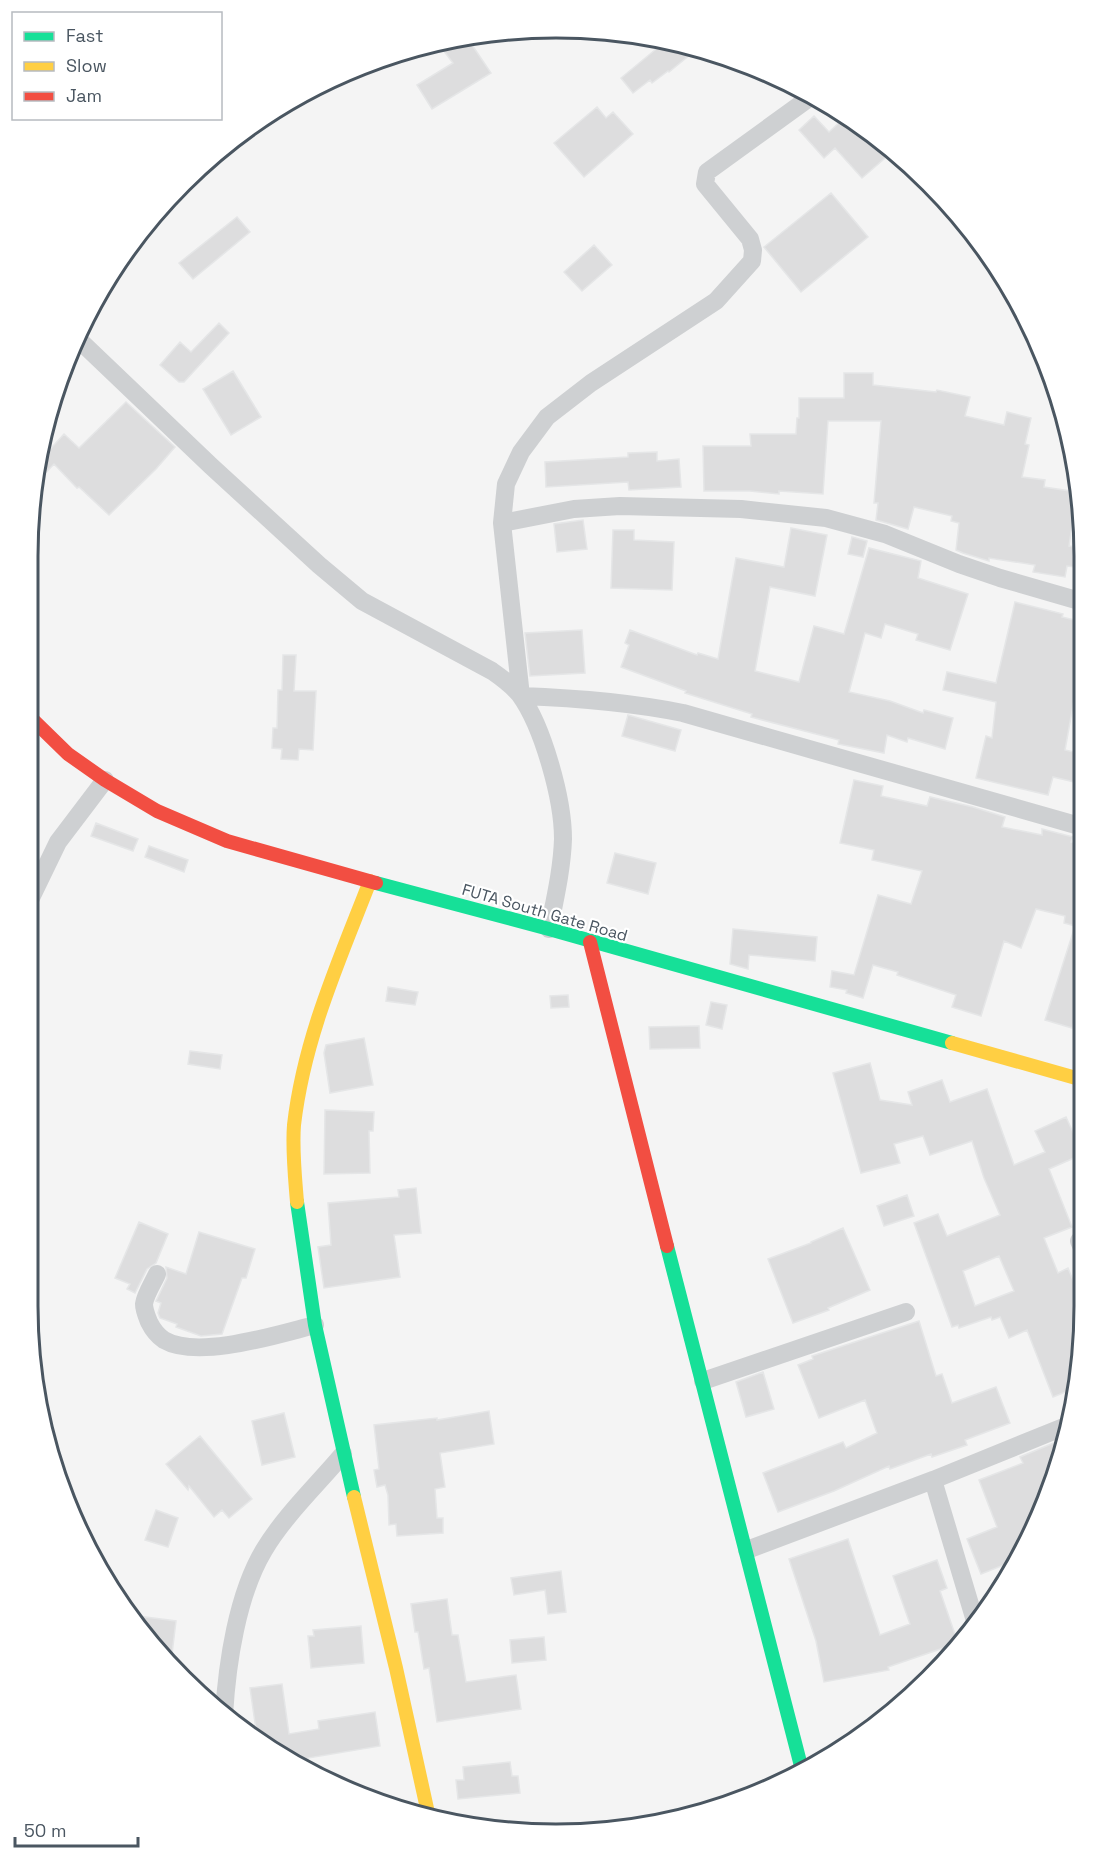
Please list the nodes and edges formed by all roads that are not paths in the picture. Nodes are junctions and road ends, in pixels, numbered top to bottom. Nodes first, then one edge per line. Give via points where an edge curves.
1 (804, 102) edge
2 (83, 344) edge
3 (502, 523) junction
4 (1074, 599) edge
5 (521, 696) junction
6 (38, 725) edge
7 (105, 780) junction
8 (1074, 824) edge
9 (38, 880) edge
10 (370, 881) junction
11 (549, 929) junction
12 (590, 942) junction
13 (1074, 1077) edge
14 (157, 1274) dead end
15 (906, 1312) dead end
16 (315, 1325) junction
17 (703, 1381) junction
18 (1059, 1429) edge
19 (343, 1454) junction
20 (933, 1480) junction
21 (747, 1550) junction
22 (972, 1612) edge
23 (225, 1704) edge
24 (800, 1762) edge
25 (427, 1807) edge

1 - 3 street via 707,172 705,184 750,239 752,261 716,301 591,383 547,417 521,452 506,484
2 - 5 street via 211,466 362,601 492,671
3 - 4 street via 574,509 620,506 741,509 826,518 885,534 980,571
3 - 5 street
5 - 8 street via 572,698 682,713
5 - 11 street via 553,772 560,805 563,838
6 - 7 street, FUTA South Gate Road via 68,754
7 - 9 street via 58,842
7 - 10 street, FUTA South Gate Road via 157,811 227,841
10 - 11 street, FUTA South Gate Road
10 - 16 street via 317,1017 294,1127 299,1225
11 - 12 street, FUTA South Gate Road
12 - 13 street, FUTA South Gate Road
12 - 17 street
14 - 16 street via 144,1304 146,1315 164,1340 179,1345 207,1347 251,1341
15 - 17 street
16 - 19 street
17 - 21 street
18 - 20 street
19 - 23 street via 264,1551 236,1628
19 - 25 street
20 - 21 street
20 - 22 street
21 - 24 street

